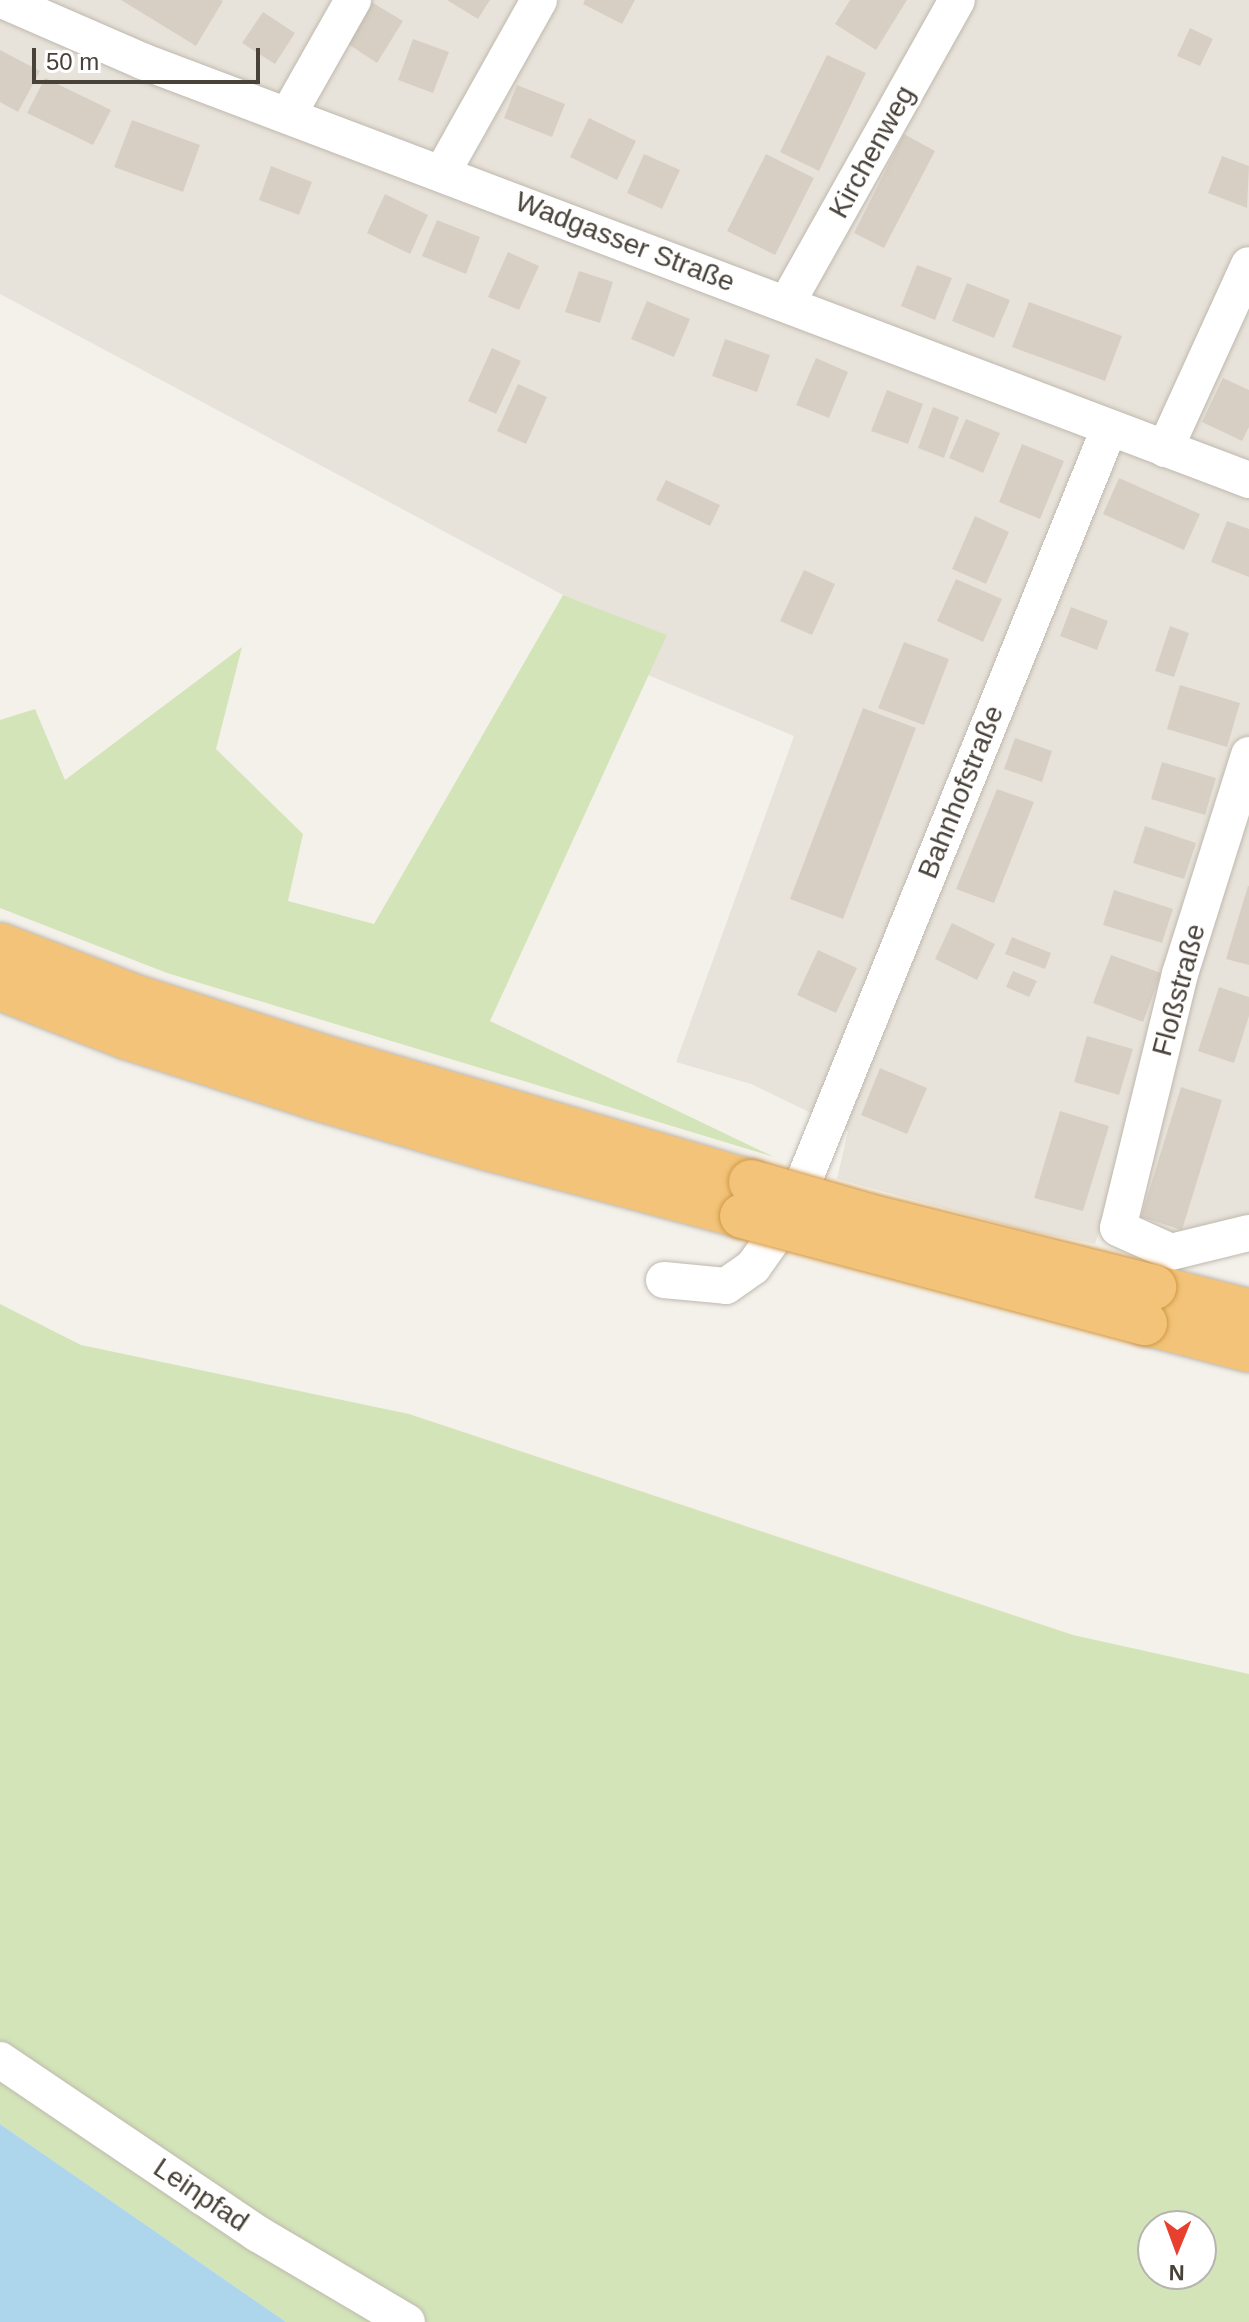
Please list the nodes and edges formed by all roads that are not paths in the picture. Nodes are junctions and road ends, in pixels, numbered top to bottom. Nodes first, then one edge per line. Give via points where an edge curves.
1 (2, 0) edge
2 (353, 0) edge
3 (539, 0) edge
4 (957, 0) edge
5 (288, 115) junction
6 (442, 173) junction
7 (1249, 265) edge
8 (787, 303) junction
9 (1109, 429) junction
10 (1165, 449) junction
11 (1249, 480) edge
12 (1249, 755) edge
13 (0, 945) edge
14 (0, 988) edge
15 (746, 1199) junction
16 (790, 1215) junction
17 (1249, 1233) edge
18 (664, 1280) dead end
19 (1090, 1290) dead end
20 (1149, 1305) junction
21 (1249, 1311) edge
22 (1249, 1350) edge
23 (0, 2060) edge
24 (407, 2322) edge

1 - 5 street, Wadgasser Straße via 142,61
2 - 5 street
3 - 6 street
4 - 8 street, Kirchenweg
5 - 6 street, Wadgasser Straße
6 - 8 street, Wadgasser Straße
7 - 10 street
8 - 9 street, Wadgasser Straße
9 - 10 street, Wadgasser Straße
9 - 16 street, Bahnhofstraße
10 - 11 street, Wadgasser Straße
12 - 17 street, Floßstraße via 1180,974 1118,1228 1171,1252
13 - 15 highway via 139,998
14 - 15 highway via 126,1037 490,1149
15 - 20 highway, bridge
16 - 18 street, Bahnhofstraße via 753,1267 726,1286
16 - 19 street
20 - 21 highway
20 - 22 highway
23 - 24 street, Leinpfad via 258,2234

